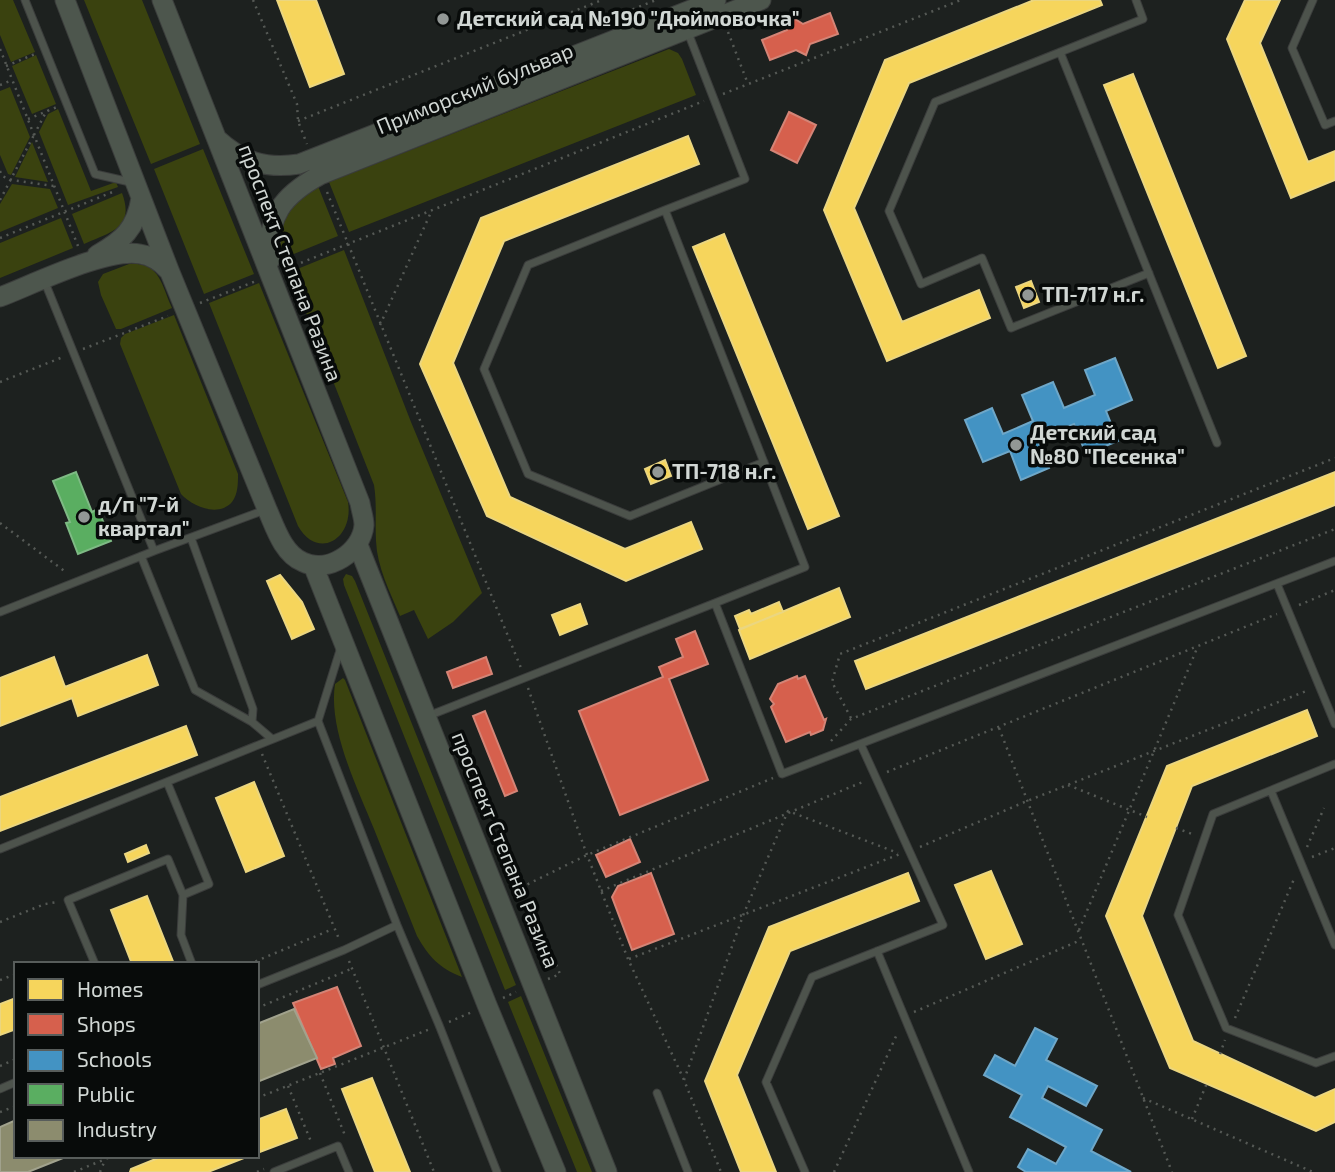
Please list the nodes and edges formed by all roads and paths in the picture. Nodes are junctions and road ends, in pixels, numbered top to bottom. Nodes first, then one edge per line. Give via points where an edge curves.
1 (25, 0) edge
2 (65, 0) edge
3 (162, 0) edge
4 (253, 0) edge
5 (602, 0) edge
6 (716, 0) edge
7 (761, 0) edge
8 (961, 0) edge
9 (1136, 0) edge
10 (1313, 0) edge
11 (726, 25) dead end
12 (687, 30) junction
13 (0, 50) edge
14 (1060, 52) junction
15 (35, 54) dead end
16 (6, 66) junction
17 (12, 80) junction
18 (748, 84) junction
19 (0, 85) edge
20 (714, 97) junction
21 (57, 107) dead end
22 (47, 110) junction
23 (27, 119) junction
24 (298, 121) junction
25 (1335, 121) edge
26 (34, 135) junction
27 (217, 139) junction
28 (310, 151) dead end
29 (0, 171) edge
30 (12, 180) junction
31 (323, 183) dead end
32 (54, 186) junction
33 (138, 190) junction
34 (0, 200) edge
35 (432, 210) junction
36 (665, 210) junction
37 (64, 212) junction
38 (0, 239) edge
39 (348, 244) junction
40 (78, 246) dead end
41 (78, 266) junction
42 (169, 270) junction
43 (1149, 273) junction
44 (271, 275) junction
45 (44, 279) junction
46 (0, 297) edge
47 (185, 310) junction
48 (380, 326) junction
49 (72, 353) junction
50 (0, 382) edge
51 (1217, 443) dead end
52 (1335, 458) edge
53 (764, 462) junction
54 (267, 509) junction
55 (0, 523) edge
56 (1335, 529) edge
57 (191, 538) junction
58 (358, 545) junction
59 (154, 551) junction
60 (141, 556) junction
61 (1335, 561) edge
62 (313, 565) junction
63 (78, 581) junction
64 (1277, 584) junction
65 (1335, 590) edge
66 (715, 603) junction
67 (1288, 609) junction
68 (0, 612) edge
69 (344, 640) junction
70 (1198, 646) junction
71 (525, 679) junction
72 (1319, 686) junction
73 (427, 717) junction
74 (851, 719) junction
75 (252, 722) junction
76 (318, 722) junction
77 (1335, 724) edge
78 (999, 728) junction
79 (272, 739) junction
80 (861, 745) junction
81 (824, 750) dead end
82 (1154, 751) junction
83 (1335, 764) edge
84 (782, 774) junction
85 (876, 776) junction
86 (167, 782) junction
87 (1068, 785) junction
88 (1271, 791) junction
89 (1027, 801) junction
90 (1324, 808) dead end
91 (1129, 810) junction
92 (788, 811) junction
93 (1147, 817) dead end
94 (1176, 828) dead end
95 (1196, 835) dead end
96 (1335, 848) edge
97 (0, 849) edge
98 (905, 853) junction
99 (587, 855) junction
100 (1301, 862) junction
101 (601, 891) junction
102 (183, 895) junction
103 (68, 900) junction
104 (744, 914) junction
105 (0, 922) edge
106 (397, 925) junction
107 (334, 928) dead end
108 (1078, 932) junction
109 (1081, 940) junction
110 (1335, 945) edge
111 (877, 951) junction
112 (628, 959) junction
113 (94, 962) edge
114 (191, 962) edge
115 (254, 962) edge
116 (352, 969) dead end
117 (259, 984) edge
118 (534, 984) junction
119 (487, 1005) junction
120 (259, 1007) edge
121 (905, 1017) junction
122 (439, 1025) junction
123 (1230, 1030) junction
124 (1220, 1054) dead end
125 (1335, 1056) edge
126 (320, 1073) junction
127 (684, 1080) junction
128 (1207, 1083) dead end
129 (288, 1086) junction
130 (657, 1093) dead end
131 (259, 1097) edge
132 (1143, 1098) junction
133 (1192, 1120) junction
134 (350, 1147) dead end
135 (314, 1149) dead end
136 (109, 1158) edge
137 (105, 1160) junction
138 (271, 1170) edge
139 (74, 1172) edge
140 (100, 1172) edge
141 (257, 1172) edge
142 (349, 1172) edge
143 (497, 1172) edge
144 (556, 1172) edge
145 (607, 1172) edge
146 (688, 1172) edge
147 (721, 1172) edge
148 (805, 1172) edge
149 (834, 1172) edge
150 (970, 1172) edge
151 (1172, 1172) edge
152 (1313, 1172) edge

1 - 33 lane via 95,174
2 - 33 main road
3 - 27 main road, проспект Степана Разина
4 - 24 path via 297,104
5 - 24 path
6 - 27 main road via 299,164 282,167 249,161
7 - 12 main road, Приморский бульвар
8 - 18 path
9 - 14 lane via 1143,19
10 - 25 lane via 1292,48 1325,125
11 - 18 path
12 - 20 lane
12 - 44 main road, Приморский бульвар via 298,187 282,202 274,220 269,240
13 - 16 path
14 - 43 lane
14 - 43 lane via 935,102 889,211 921,284 982,258 1011,328
15 - 16 path
16 - 17 path
17 - 19 path
17 - 23 path
18 - 20 path
20 - 35 path
20 - 36 lane via 745,179
21 - 22 path
22 - 23 path
22 - 26 path
23 - 26 path
24 - 28 path
26 - 30 path
26 - 32 path
27 - 44 main road, проспект Степана Разина
29 - 30 path
30 - 32 path
30 - 34 path
31 - 39 path
32 - 37 path
33 - 37 path
33 - 41 main road via 138,214 132,227
33 - 42 main road
35 - 39 path
35 - 48 path
36 - 53 lane
36 - 53 lane via 528,265 484,369 528,474 630,516
37 - 38 path
37 - 40 path
39 - 44 path
39 - 48 path
41 - 42 main road via 139,253
41 - 45 main road
42 - 47 main road
43 - 51 lane
44 - 47 path
44 - 58 main road, проспект Степана Разина via 360,503 364,525
45 - 46 main road
45 - 49 lane
47 - 49 path
47 - 54 main road
48 - 71 path
49 - 50 path
49 - 59 lane
52 - 74 path via 840,654 832,682
53 - 66 lane via 805,567
54 - 57 lane
54 - 62 main road via 292,555
55 - 63 path
56 - 74 path
57 - 59 lane
57 - 75 lane via 253,709
58 - 62 main road via 337,560
58 - 73 main road, проспект Степана Разина
59 - 60 lane
60 - 63 lane
60 - 75 lane via 195,690
61 - 64 lane
62 - 69 main road
63 - 68 lane
64 - 67 lane
64 - 80 lane
65 - 67 path
66 - 71 lane
66 - 84 lane
67 - 70 path
67 - 72 lane
69 - 76 lane
69 - 119 main road
70 - 78 path
70 - 82 path
71 - 73 lane
71 - 99 path
72 - 77 lane
72 - 82 path
73 - 118 main road, проспект Степана Разина
74 - 81 path
75 - 79 lane
76 - 79 lane
76 - 106 lane
78 - 85 path
78 - 89 path
79 - 86 lane
80 - 84 lane
80 - 85 lane
82 - 87 path
82 - 91 path
83 - 88 lane
84 - 99 path
85 - 92 path
85 - 98 lane
86 - 97 lane
86 - 102 lane via 209,884
87 - 89 path
87 - 91 path
88 - 100 lane
88 - 123 lane via 1213,814 1178,915
89 - 98 path
89 - 108 path
90 - 100 path
91 - 93 path
91 - 108 path
92 - 98 path
92 - 101 path
92 - 104 path
94 - 95 path
96 - 100 path
98 - 104 path
98 - 111 lane via 943,925
99 - 101 path
99 - 118 path via 524,886 560,974
100 - 110 lane
100 - 123 path
101 - 112 path
102 - 103 lane via 168,859
102 - 114 lane via 181,935
103 - 105 path
103 - 113 lane
104 - 112 path
104 - 127 path
106 - 117 lane
106 - 122 lane
107 - 115 path
108 - 109 path
109 - 121 path
109 - 132 path
111 - 121 lane
111 - 148 lane via 812,977 766,1082
112 - 127 path
116 - 120 path
118 - 119 path
118 - 145 main road, проспект Степана Разина
119 - 122 path
119 - 144 main road
121 - 149 path
121 - 150 lane
122 - 126 path
122 - 143 lane
123 - 124 path
123 - 125 lane via 1316,1063
126 - 129 path
126 - 134 path
127 - 147 path
128 - 133 path
129 - 131 path
129 - 135 path
130 - 146 lane
132 - 133 path
132 - 151 path
133 - 152 path
136 - 137 path
137 - 139 path
137 - 140 path
138 - 141 path
138 - 142 lane via 338,1146

